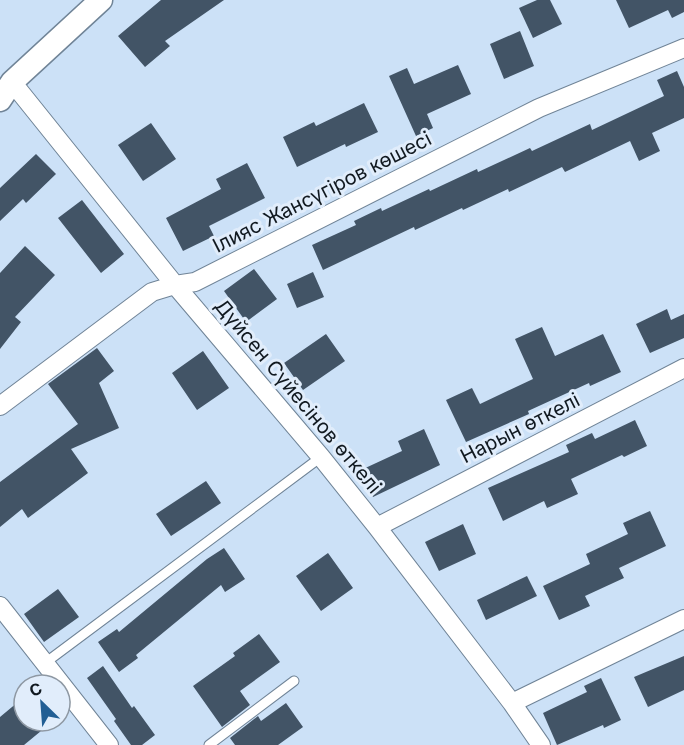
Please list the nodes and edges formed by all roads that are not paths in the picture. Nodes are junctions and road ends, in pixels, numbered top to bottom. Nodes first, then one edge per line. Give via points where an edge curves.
1 (101, 0) edge
2 (684, 48) edge
3 (6, 91) edge
4 (175, 285) junction
5 (684, 368) edge
6 (0, 406) edge
7 (321, 457) junction
8 (377, 527) junction
9 (0, 606) edge
10 (684, 619) edge
11 (45, 663) junction
12 (294, 681) dead end
13 (512, 703) junction
14 (109, 745) edge
15 (209, 745) edge
16 (542, 745) edge

1 - 3 street
2 - 4 street, Ілияс Жансүгіров көшесі via 539,108 195,282
3 - 4 street, Дүйсен Сүйесінов өткелі
4 - 6 street, Ілияс Жансүгіров көшесі via 152,292
4 - 7 street, Дүйсен Сүйесінов өткелі
5 - 8 street, Нарын өткелі
7 - 8 street, Дүйсен Сүйесінов өткелі
7 - 11 lane
8 - 13 street, Дүйсен Сүйесінов өткелі
9 - 11 street
10 - 13 street
11 - 14 street
12 - 15 lane
13 - 16 street, Дүйсен Сүйесінов өткелі

